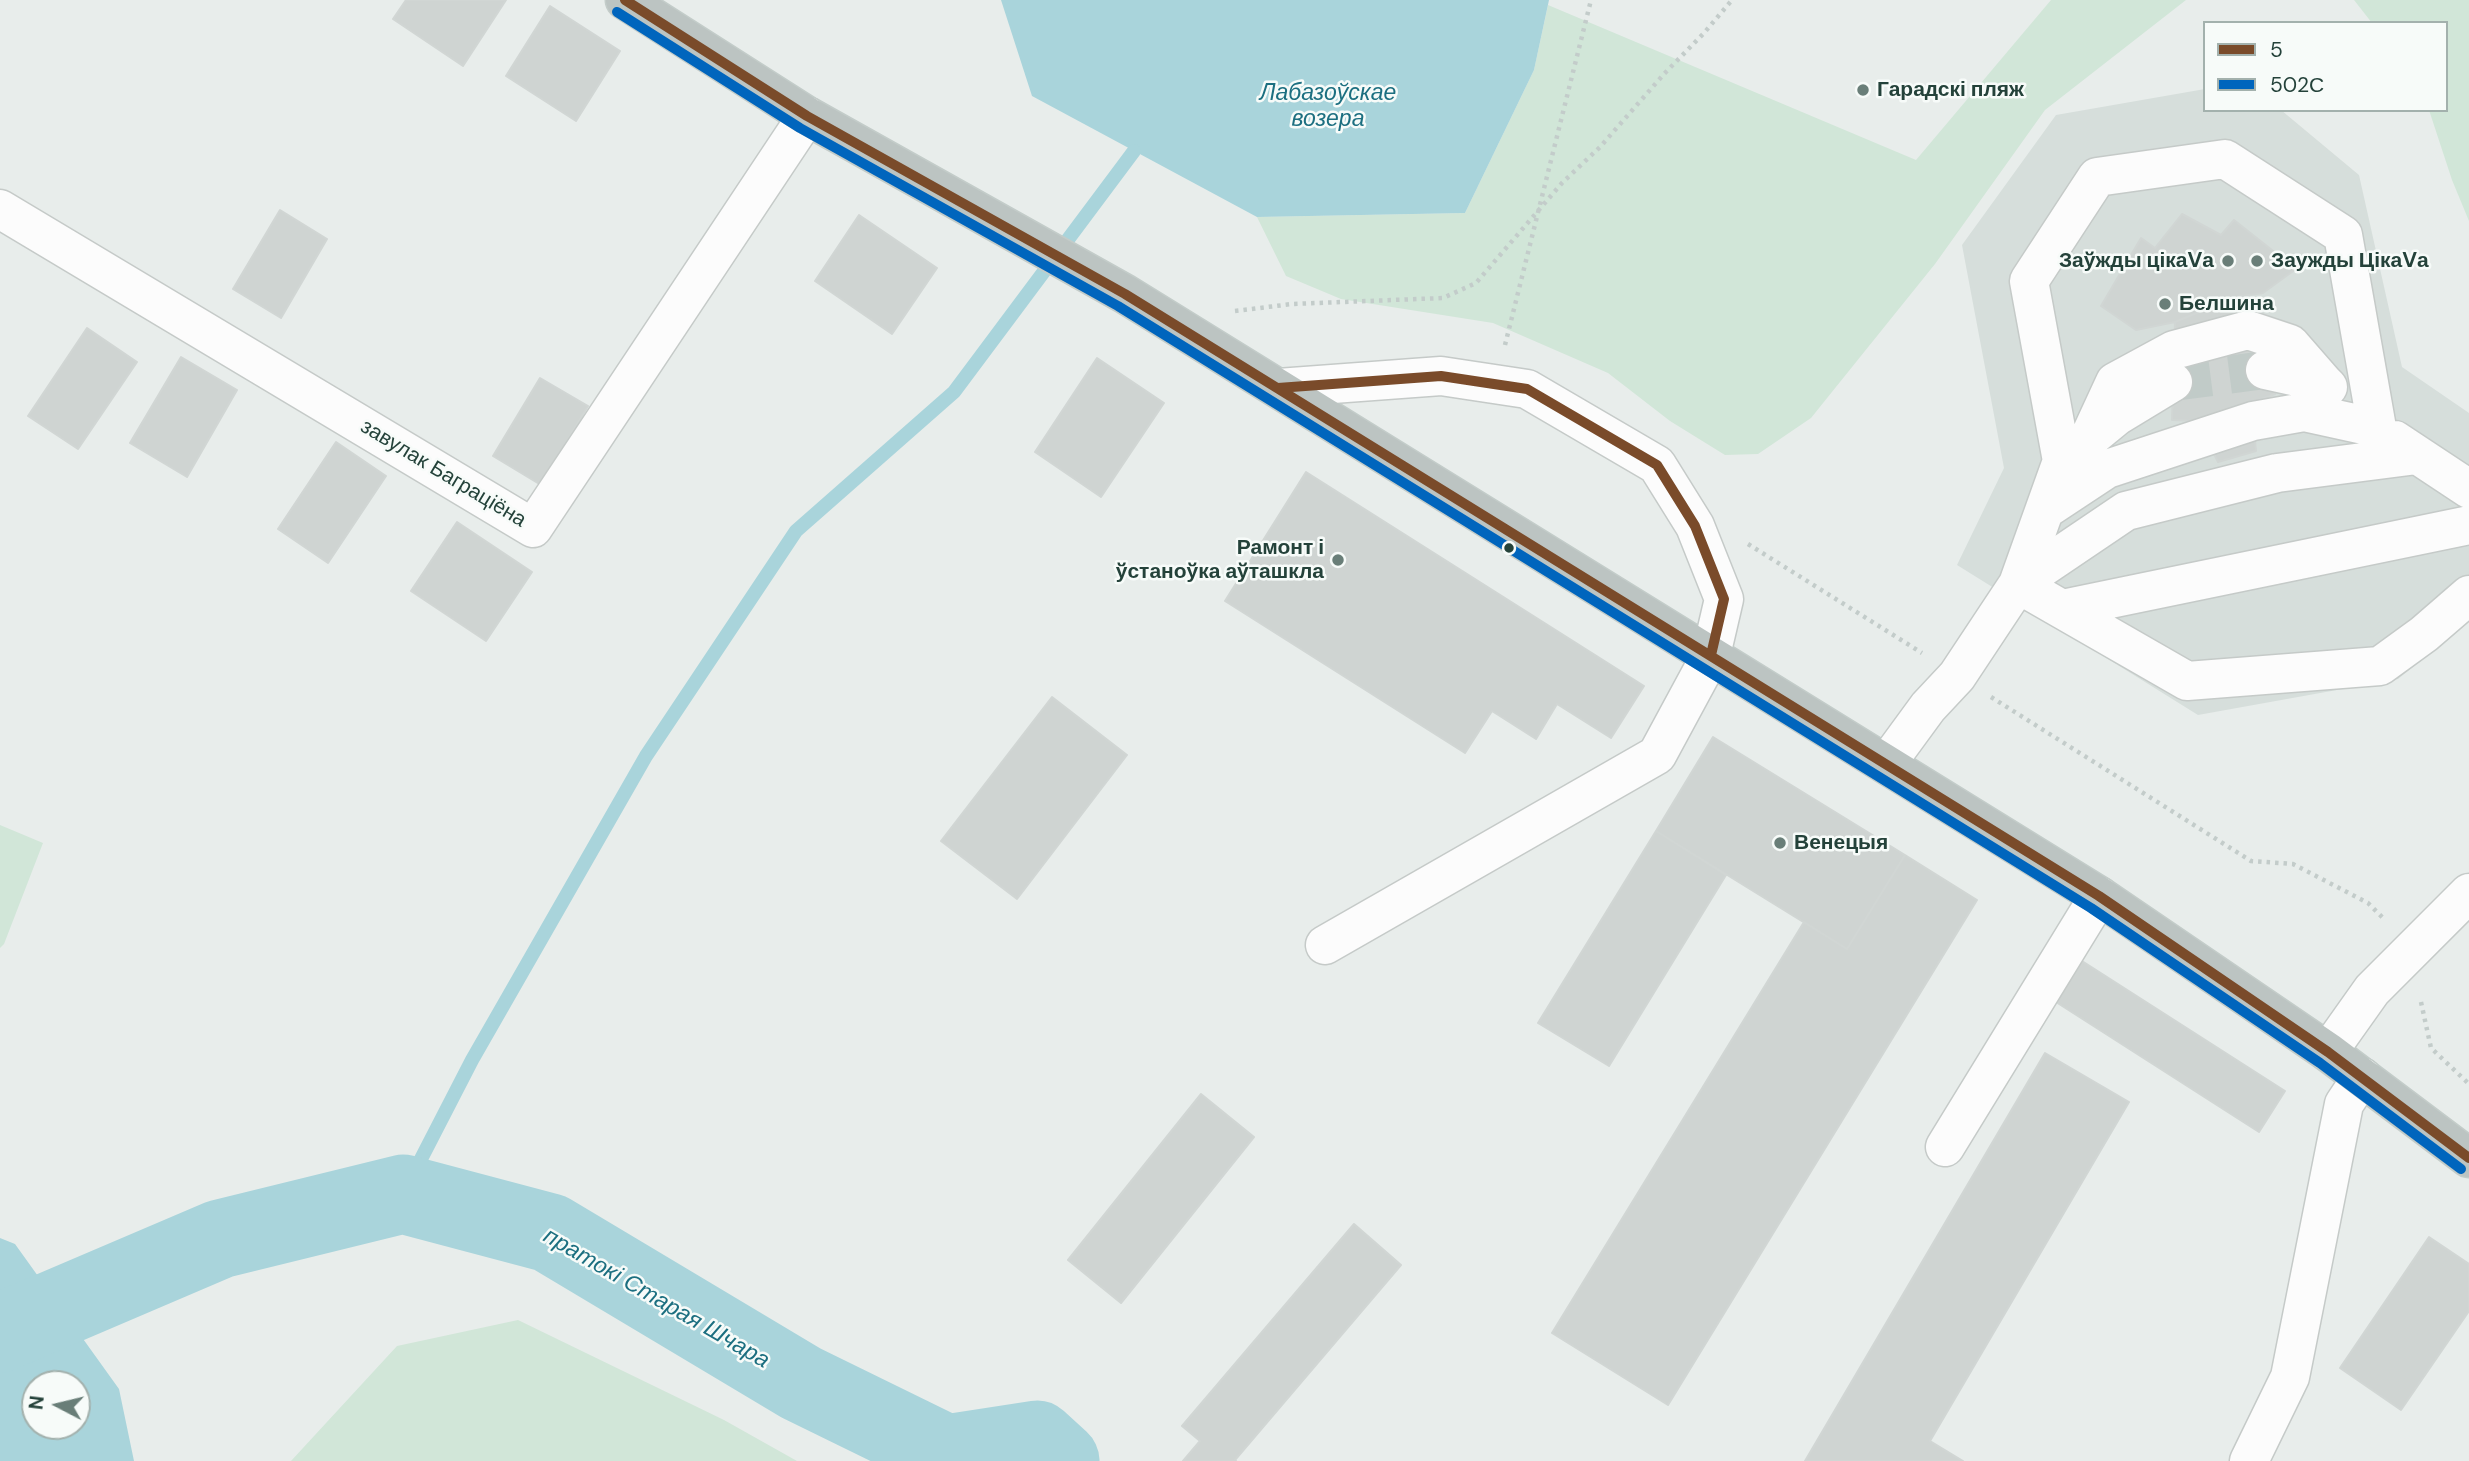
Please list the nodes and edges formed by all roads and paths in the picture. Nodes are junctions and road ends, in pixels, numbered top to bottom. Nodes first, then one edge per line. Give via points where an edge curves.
1 (625, 0) edge
2 (1591, 0) edge
3 (1732, 0) edge
4 (807, 116) junction
5 (0, 209) edge
6 (1538, 211) junction
7 (1238, 318) dead end
8 (1505, 346) dead end
9 (2265, 370) tunnel mouth
10 (2173, 382) tunnel mouth
11 (2323, 383) junction
12 (1278, 388) junction
13 (2377, 428) junction
14 (2075, 450) junction
15 (2417, 454) junction
16 (2469, 489) edge
17 (2045, 510) junction
18 (2469, 525) edge
19 (1740, 538) dead end
20 (2018, 584) junction
21 (2469, 595) edge
22 (2062, 609) junction
23 (1711, 655) junction
24 (1957, 676) junction
25 (1887, 763) junction
26 (2469, 893) edge
27 (2099, 896) junction
28 (1325, 945) dead end
29 (2413, 948) junction
30 (2428, 993) dead end
31 (2329, 1052) junction
32 (2362, 1077) junction
33 (2469, 1084) edge
34 (1945, 1147) dead end
35 (2469, 1158) edge
36 (2249, 1461) edge

1 - 4 highway
2 - 6 path
3 - 6 path
4 - 5 street, завулак Баграціёна via 533,528
4 - 12 highway via 1125,294
6 - 7 path via 1476,283 1443,298 1293,304 1227,312
6 - 8 path
9 - 11 street
10 - 14 street via 2117,416
11 - 13 street
11 - 14 street via 2290,344 2248,330 2174,350 2115,382
12 - 23 highway
12 - 23 street via 1441,376 1527,390 1657,465 1695,526 1724,599
13 - 14 street via 2343,234 2225,159 2097,177 2029,281
13 - 15 street
13 - 17 street via 2304,412 2253,421 2107,469
14 - 17 street
15 - 16 street
15 - 20 street via 2277,473 2126,511
17 - 20 street
18 - 22 street
19 - 24 path
20 - 22 street
20 - 24 street
21 - 22 street via 2380,666 2187,681
23 - 25 highway
23 - 28 street via 1657,755
24 - 25 street via 1928,706
24 - 29 path via 2252,861 2293,864 2368,903
25 - 27 highway
26 - 29 street
27 - 31 highway
27 - 34 street
29 - 31 street via 2372,990
30 - 33 path via 2420,1000 2431,1048
31 - 32 highway
32 - 35 highway
32 - 36 street via 2344,1104 2290,1377

